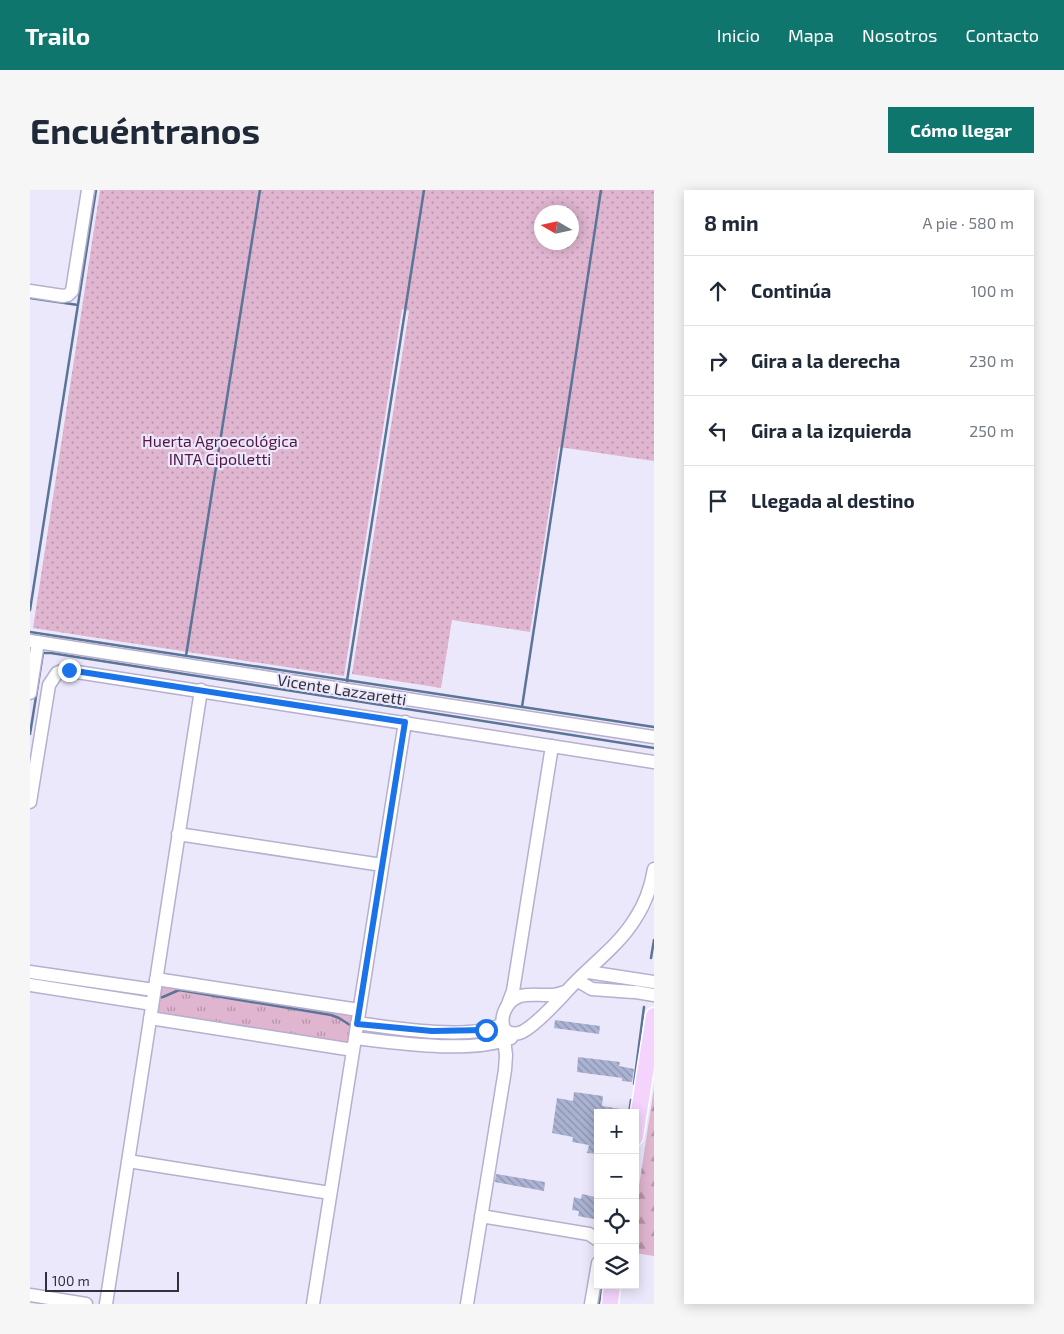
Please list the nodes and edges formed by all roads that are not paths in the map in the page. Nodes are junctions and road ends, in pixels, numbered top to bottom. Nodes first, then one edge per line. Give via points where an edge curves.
1 (88, 190) edge
2 (30, 291) edge
3 (34, 642) edge
4 (200, 690) junction
5 (30, 693) edge
6 (405, 722) junction
7 (654, 737) edge
8 (552, 746) junction
9 (654, 762) edge
10 (30, 802) edge
11 (178, 834) junction
12 (382, 865) junction
13 (654, 869) edge
14 (517, 965) junction
15 (591, 969) junction
16 (30, 972) edge
17 (654, 975) edge
18 (578, 981) junction
19 (654, 982) edge
20 (155, 984) junction
21 (30, 985) edge
22 (567, 991) junction
23 (535, 994) junction
24 (654, 995) edge
25 (152, 1004) junction
26 (508, 1006) junction
27 (359, 1010) junction
28 (654, 1016) edge
29 (150, 1018) junction
30 (357, 1024) junction
31 (502, 1024) junction
32 (522, 1032) junction
33 (504, 1040) junction
34 (354, 1044) junction
35 (505, 1070) junction
36 (639, 1112) edge
37 (128, 1161) junction
38 (330, 1193) junction
39 (481, 1216) junction
40 (594, 1237) edge
41 (594, 1286) edge
42 (612, 1289) edge
43 (30, 1295) edge
44 (86, 1304) edge
45 (106, 1304) edge
46 (313, 1304) edge
47 (466, 1304) edge
48 (591, 1304) edge
49 (610, 1304) edge

1 - 2 street via 72,290 63,296
3 - 5 street
3 - 7 street, Vicente Lazzaretti
4 - 6 street
4 - 10 street via 73,670 56,673 48,690
4 - 11 street
6 - 8 street
6 - 12 street
8 - 9 street
8 - 14 street
11 - 12 street
11 - 20 street
12 - 27 street
13 - 15 street via 639,914
14 - 23 street via 523,986
14 - 26 street
15 - 17 street
15 - 18 street
15 - 19 street
16 - 20 street
18 - 22 street
18 - 24 street via 592,988
20 - 25 street
20 - 27 street
21 - 25 street
22 - 23 street via 554,995
22 - 32 street
23 - 26 street via 521,995
25 - 29 street
26 - 31 street
27 - 30 street
28 - 36 main road
29 - 34 street
29 - 37 street
30 - 31 street via 444,1032 481,1031
30 - 34 street
31 - 32 street via 512,1034
31 - 33 street
32 - 33 street
32 - 35 street via 514,1043
33 - 34 street via 478,1045
33 - 35 street
34 - 38 street
35 - 39 street
37 - 38 street
37 - 45 street
38 - 46 street
39 - 40 street
39 - 47 street
41 - 48 street
42 - 49 main road
43 - 44 street

